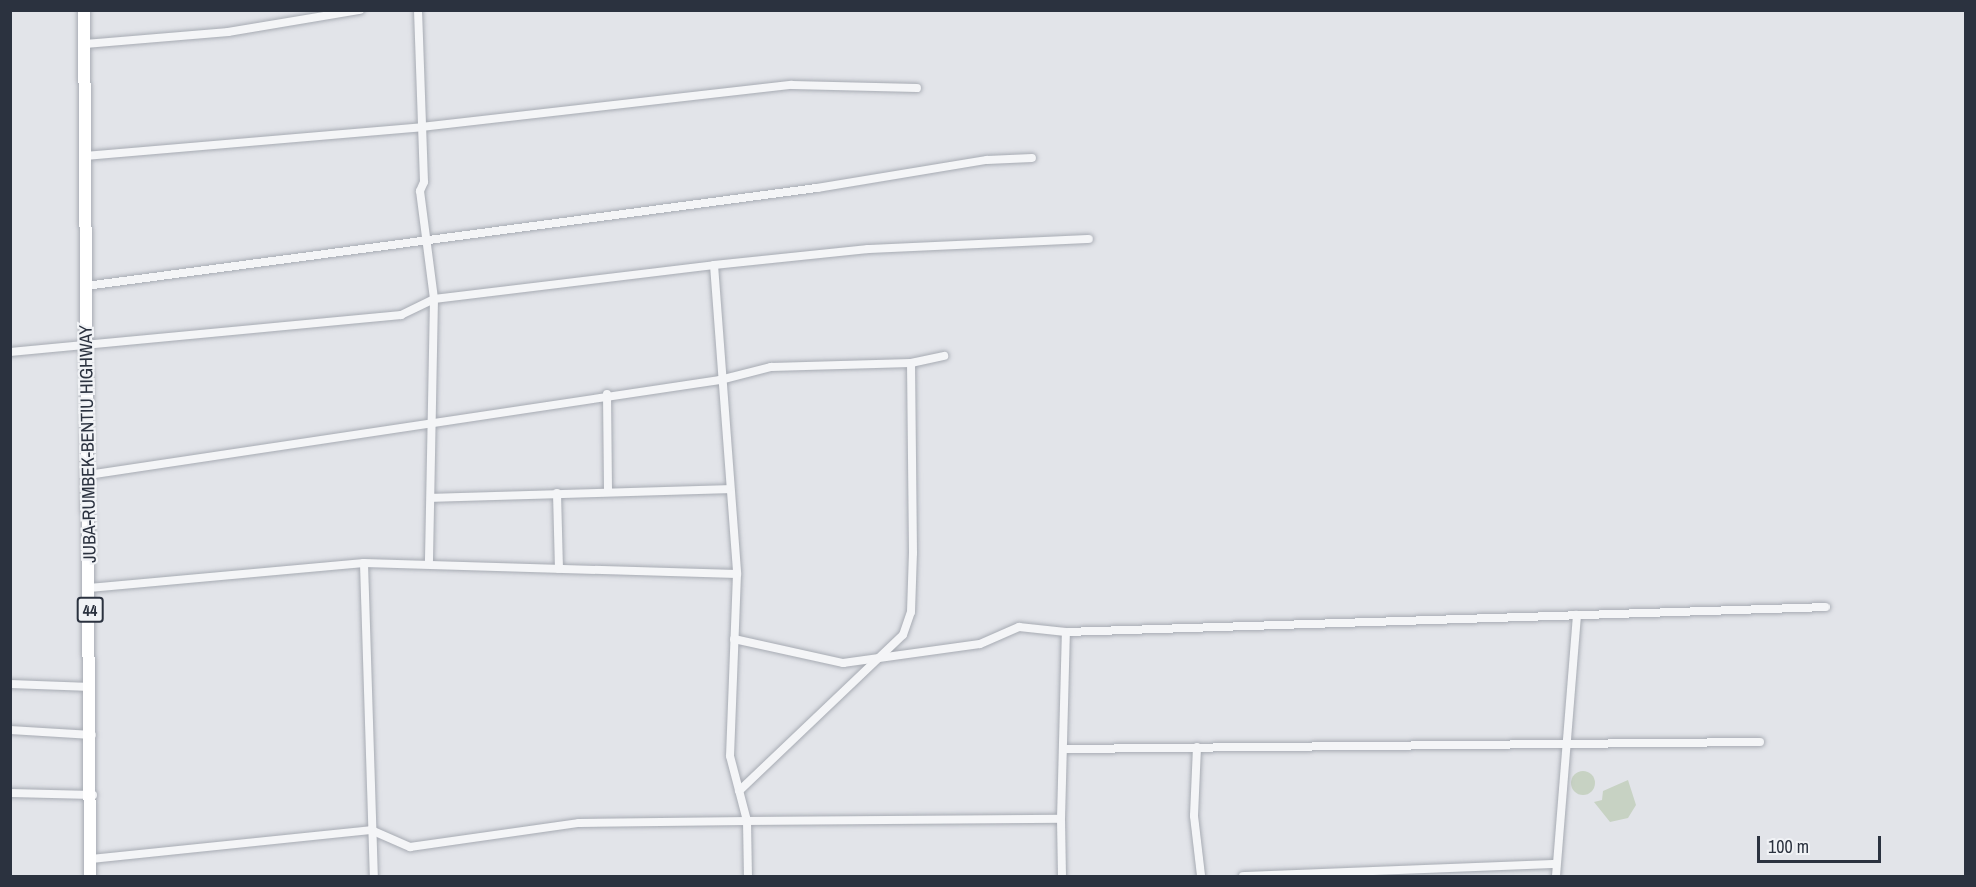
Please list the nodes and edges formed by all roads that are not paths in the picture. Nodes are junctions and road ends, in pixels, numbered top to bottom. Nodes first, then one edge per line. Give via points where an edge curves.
1 (84, 10) edge
2 (360, 10) edge
3 (418, 10) edge
4 (85, 44) junction
5 (917, 88) dead end
6 (421, 127) junction
7 (86, 156) junction
8 (1032, 158) dead end
9 (425, 238) junction
10 (1089, 239) dead end
11 (714, 265) junction
12 (86, 285) junction
13 (434, 299) junction
14 (86, 344) junction
15 (10, 352) edge
16 (944, 356) dead end
17 (911, 363) junction
18 (720, 380) junction
19 (607, 394) junction
20 (432, 423) junction
21 (88, 476) junction
22 (729, 489) junction
23 (608, 491) junction
24 (557, 492) junction
25 (431, 498) junction
26 (364, 563) junction
27 (429, 564) junction
28 (559, 569) junction
29 (737, 574) junction
30 (89, 588) junction
31 (1826, 607) dead end
32 (1577, 615) junction
33 (1066, 632) junction
34 (734, 639) junction
35 (876, 661) junction
36 (10, 684) edge
37 (91, 687) junction
38 (10, 730) edge
39 (92, 735) junction
40 (1760, 742) dead end
41 (1563, 743) junction
42 (1197, 747) junction
43 (1066, 749) junction
44 (739, 791) junction
45 (10, 793) edge
46 (93, 795) junction
47 (1061, 819) junction
48 (747, 821) junction
49 (371, 830) junction
50 (91, 859) junction
51 (1555, 864) junction
52 (90, 876) edge
53 (374, 876) edge
54 (748, 876) edge
55 (1062, 876) edge
56 (1201, 876) edge
57 (1243, 876) edge
58 (1556, 876) edge

1 - 4 main road, JUBA-RUMBEK-BENTIU HIGHWAY / 44
2 - 4 street via 228,32
3 - 6 street
4 - 7 main road, JUBA-RUMBEK-BENTIU HIGHWAY / 44
5 - 6 street via 792,85
6 - 7 street
6 - 9 street
7 - 12 main road, JUBA-RUMBEK-BENTIU HIGHWAY / 44
8 - 9 street via 987,160 817,188
9 - 12 street
9 - 13 street
10 - 11 street via 868,249
11 - 13 street
11 - 18 street
12 - 14 main road, JUBA-RUMBEK-BENTIU HIGHWAY / 44
13 - 14 street via 401,315
13 - 20 street
14 - 15 street
14 - 21 main road, JUBA-RUMBEK-BENTIU HIGHWAY / 44
16 - 17 street
17 - 18 street via 771,367
17 - 35 street via 910,612 903,636
18 - 19 street
18 - 22 street
19 - 20 street
19 - 23 street
20 - 21 street
20 - 25 street
21 - 30 main road, JUBA-RUMBEK-BENTIU HIGHWAY / 44
22 - 23 street
22 - 29 street
23 - 24 street
24 - 25 street
24 - 28 street
25 - 27 street
26 - 27 street
26 - 30 street
26 - 49 street
27 - 28 street
28 - 29 street
29 - 34 street
30 - 37 main road, JUBA-RUMBEK-BENTIU HIGHWAY / 44
31 - 32 street
32 - 33 street
32 - 41 street
33 - 35 street via 1019,627 980,644
33 - 43 street
34 - 35 street via 843,663
34 - 44 street via 730,756
35 - 44 street
36 - 37 street
37 - 39 main road, JUBA-RUMBEK-BENTIU HIGHWAY / 44
38 - 39 street
39 - 46 main road, JUBA-RUMBEK-BENTIU HIGHWAY / 44
40 - 41 street
41 - 42 street
41 - 51 street
42 - 43 street
42 - 56 street via 1194,816
43 - 47 street
44 - 48 street
45 - 46 street
46 - 50 main road, JUBA-RUMBEK-BENTIU HIGHWAY / 44
47 - 48 street
47 - 55 street
48 - 49 street via 579,823 410,847
48 - 54 street
49 - 50 street
49 - 53 street
50 - 52 main road, JUBA-RUMBEK-BENTIU HIGHWAY / 44
51 - 57 street
51 - 58 street

